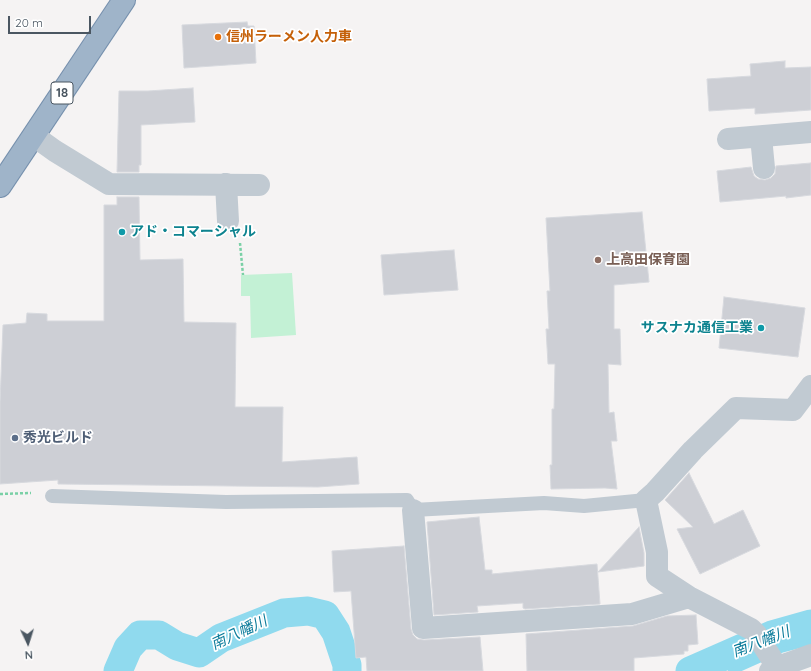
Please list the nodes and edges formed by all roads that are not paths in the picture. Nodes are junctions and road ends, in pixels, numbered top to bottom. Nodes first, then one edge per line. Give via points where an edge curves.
1 (124, 0) edge
2 (811, 132) edge
3 (34, 136) junction
4 (761, 137) junction
5 (728, 140) dead end
6 (764, 168) dead end
7 (226, 184) junction
8 (259, 185) dead end
9 (0, 186) edge
10 (228, 221) dead end
11 (811, 386) edge
12 (52, 496) road end
13 (646, 500) junction
14 (413, 510) junction
15 (689, 596) junction
16 (811, 655) edge
17 (774, 668) edge

1 - 3 highway, 18
2 - 4 street
3 - 7 street via 109,184
3 - 9 highway, 18
4 - 5 street
4 - 6 street
7 - 8 street
7 - 10 street
11 - 13 street via 793,410 736,408
12 - 14 lane via 226,502 407,500
13 - 14 lane via 584,506 544,503
13 - 15 street via 657,552 657,576
14 - 15 street via 423,628 632,614
15 - 17 street via 751,629
16 - 17 street

